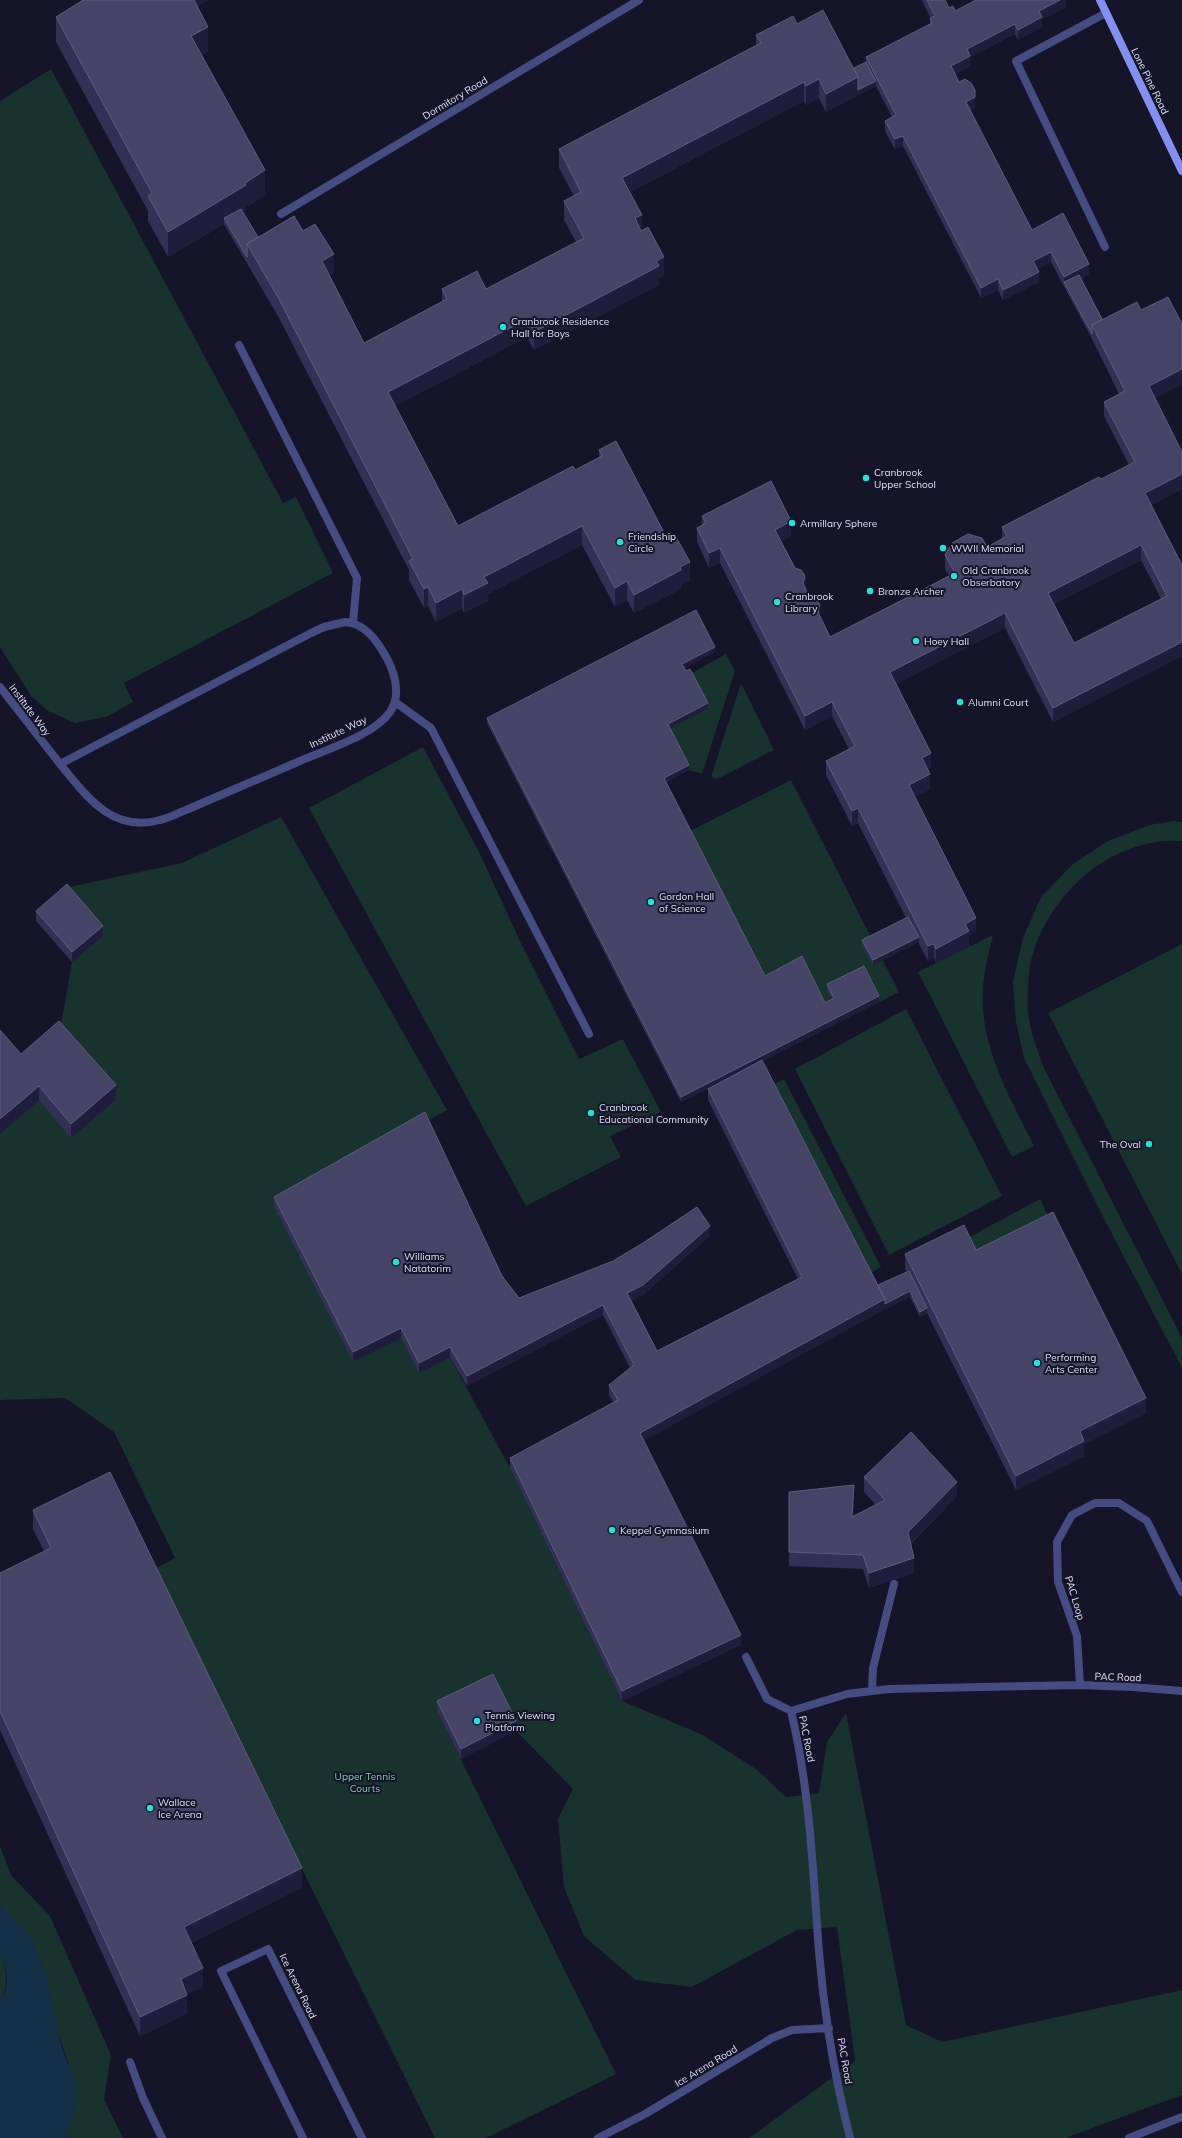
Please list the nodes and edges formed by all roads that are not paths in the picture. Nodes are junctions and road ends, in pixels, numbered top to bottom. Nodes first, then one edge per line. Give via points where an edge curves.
1 (639, 0) edge
2 (1100, 0) edge
3 (1106, 13) junction
4 (1182, 171) edge
5 (281, 214) dead end
6 (1105, 247) dead end
7 (239, 345) dead end
8 (353, 623) junction
9 (0, 687) edge
10 (395, 702) junction
11 (60, 764) junction
12 (589, 1034) dead end
13 (894, 1584) edge
14 (1182, 1592) edge
15 (746, 1657) dead end
16 (1080, 1685) junction
17 (872, 1691) junction
18 (1182, 1691) edge
19 (791, 1711) junction
20 (829, 2028) junction
21 (130, 2062) dead end
22 (1182, 2117) edge
23 (162, 2138) edge
24 (303, 2138) edge
25 (362, 2138) edge
26 (598, 2138) edge
27 (850, 2138) edge
28 (1129, 2138) edge

1 - 5 street, Dormitory Road
2 - 3 street, Lone Pine Road
3 - 4 street, Lone Pine Road
3 - 6 street via 1016,61
7 - 8 street via 357,578
8 - 10 street via 370,634 388,661 396,688
8 - 11 street via 338,624 310,633
9 - 11 street, Institute Way
10 - 11 street, Institute Way via 390,712 363,733 160,820 127,821 109,814 92,802
10 - 12 street via 431,728
13 - 17 street via 873,1668
14 - 16 street, PAC Loop via 1147,1521 1119,1503 1095,1503 1072,1515 1057,1542 1058,1582 1077,1636
15 - 19 street via 767,1699
16 - 17 street, PAC Road
16 - 18 street, PAC Road via 1132,1686
17 - 19 street, PAC Road via 847,1694
19 - 20 street, PAC Road via 800,1748 817,1907 819,1953
20 - 26 street, Ice Arena Road via 792,2030 772,2038 645,2114
20 - 27 street, PAC Road
21 - 23 street
22 - 28 street
24 - 25 street, Ice Arena Road via 221,1971 268,1949

